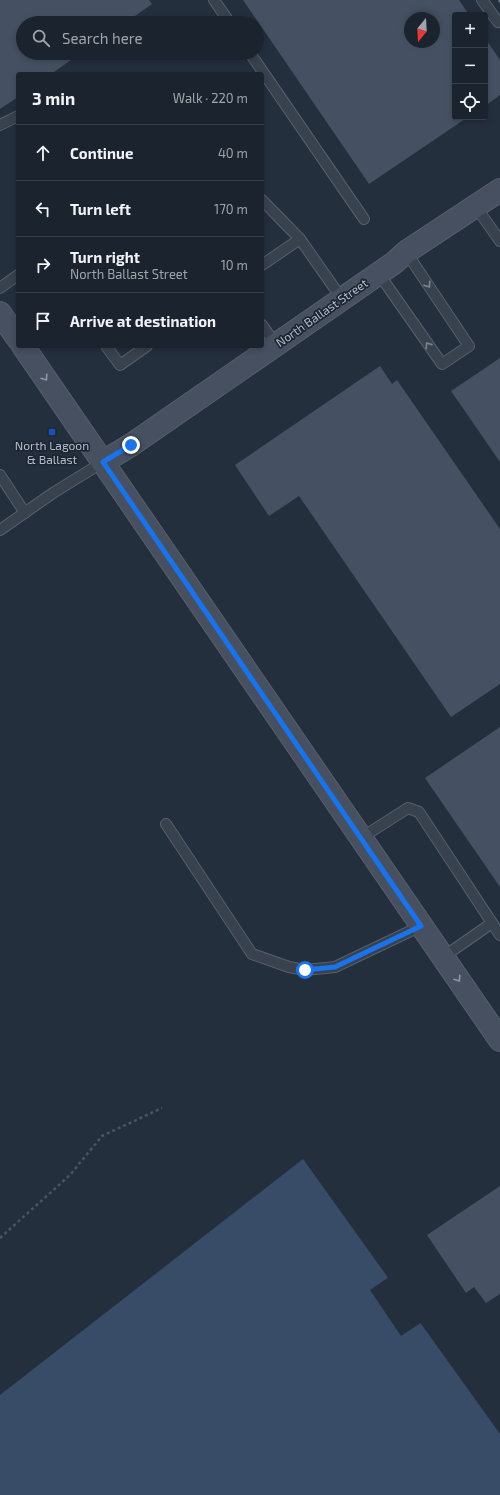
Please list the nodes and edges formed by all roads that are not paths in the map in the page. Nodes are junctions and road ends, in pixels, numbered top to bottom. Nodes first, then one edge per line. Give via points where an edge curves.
1 (214, 0) edge
2 (482, 0) edge
3 (225, 16) edge
4 (500, 21) edge
5 (255, 60) edge
6 (263, 72) edge
7 (264, 73) edge
8 (16, 117) edge
9 (0, 125) edge
10 (500, 190) edge
11 (264, 202) edge
12 (476, 207) junction
13 (364, 219) dead end
14 (300, 239) junction
15 (500, 241) edge
16 (406, 252) junction
17 (264, 264) edge
18 (379, 274) junction
19 (16, 276) edge
20 (0, 288) edge
21 (342, 299) junction
22 (0, 313) edge
23 (264, 328) edge
24 (16, 336) edge
25 (276, 345) junction
26 (24, 348) edge
27 (107, 348) edge
28 (144, 348) edge
29 (103, 462) junction
30 (0, 475) edge
31 (25, 513) junction
32 (0, 530) edge
33 (166, 824) dead end
34 (361, 838) junction
35 (492, 923) junction
36 (421, 926) junction
37 (500, 935) edge
38 (443, 957) junction
39 (500, 1040) edge

1 - 3 lane
2 - 4 lane via 498,22
5 - 6 lane
7 - 13 lane
8 - 9 lane
10 - 12 street, North Ballast Street
11 - 14 lane
12 - 15 lane
12 - 16 street, North Ballast Street
14 - 17 lane
14 - 21 lane
16 - 18 street, North Ballast Street
16 -> 18 lane via 469,346 442,364
18 - 21 street, North Ballast Street
19 - 20 lane
21 - 25 street, North Ballast Street
22 - 24 street
23 - 25 lane
25 - 29 street, North Ballast Street
26 -> 29 street
27 - 28 lane via 120,365
29 - 31 lane
29 - 34 street
30 - 31 lane
31 - 32 lane
33 - 36 lane via 252,954 305,970 335,967
34 - 35 lane via 408,808 419,812
34 - 36 street
35 - 37 lane
35 - 38 lane
36 - 38 street
38 -> 39 street

